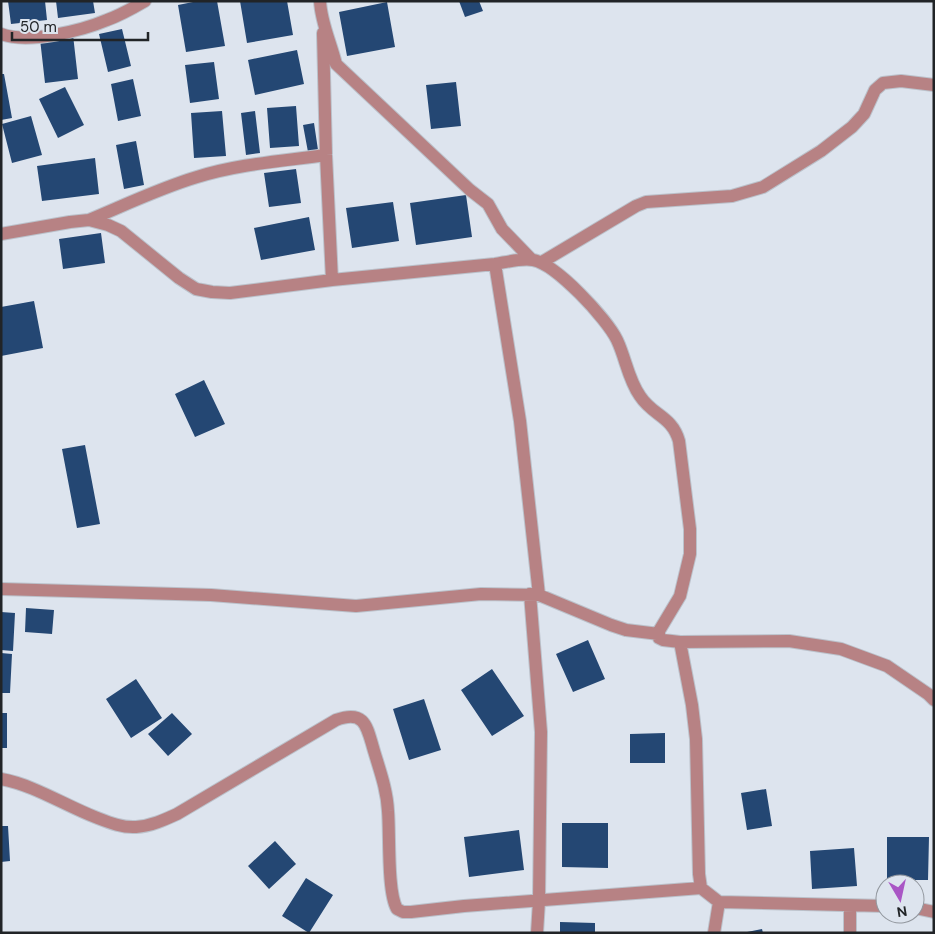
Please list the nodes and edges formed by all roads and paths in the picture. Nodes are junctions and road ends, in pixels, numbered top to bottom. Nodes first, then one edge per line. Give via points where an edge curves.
1 (146, 1) edge
2 (320, 1) edge
3 (323, 25) junction
4 (1, 34) edge
5 (934, 86) edge
6 (326, 155) junction
7 (89, 220) junction
8 (1, 234) edge
9 (536, 261) junction
10 (495, 264) junction
11 (332, 280) junction
12 (1, 589) edge
13 (535, 594) junction
14 (659, 634) junction
15 (680, 642) junction
16 (934, 700) edge
17 (1, 779) edge
18 (702, 888) junction
19 (539, 901) junction
20 (719, 902) junction
21 (850, 906) junction
22 (875, 906) edge
23 (537, 933) edge
24 (714, 933) edge
25 (850, 933) edge

1 - 4 street via 107,21 81,29 27,37
2 - 3 street
3 - 6 street
3 - 9 street via 336,64 488,204 502,229
5 - 9 street via 901,81 883,83 875,90 864,114 852,127 821,151 763,186 732,196 646,202
6 - 7 street via 198,176
6 - 11 street
7 - 8 street
7 - 11 street via 121,231 179,278 196,288 212,292 230,293
9 - 10 street
9 - 14 street via 553,270 610,326 633,386 652,410 676,430 691,542 680,596
10 - 11 street
10 - 13 street via 520,421
12 - 13 street via 211,595 356,606 481,594
13 - 14 street via 626,630
13 - 19 street via 541,732
14 - 15 street via 663,640
15 - 16 street via 789,641 841,649 888,666
15 - 18 street via 696,739
17 - 19 street via 35,789 111,823 135,827 154,824 177,814 336,720 356,716 368,731 383,781 388,808 391,893 397,908 410,912
18 - 19 street
18 - 20 street
19 - 23 street
20 - 21 street
20 - 24 street
21 - 22 street
21 - 25 street

